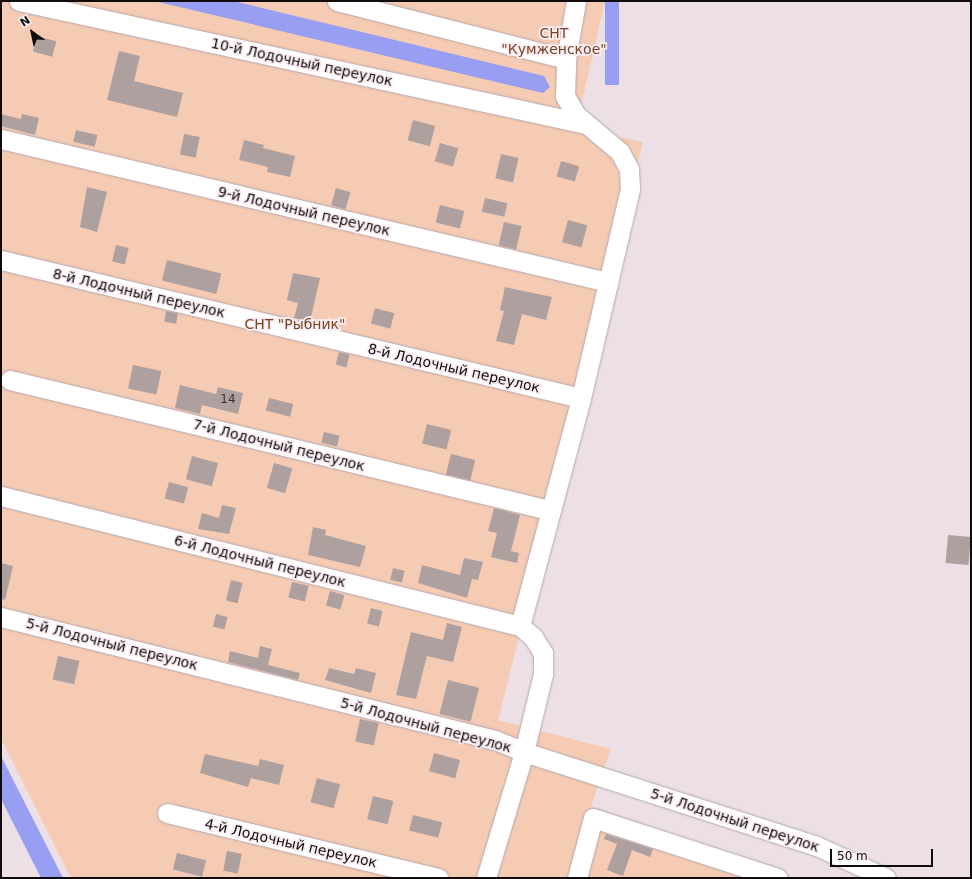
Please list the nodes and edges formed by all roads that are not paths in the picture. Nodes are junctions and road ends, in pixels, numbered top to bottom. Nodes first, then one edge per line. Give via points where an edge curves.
1 (19, 1) edge
2 (337, 1) edge
3 (576, 1) edge
4 (566, 59) junction
5 (586, 124) junction
6 (1, 139) edge
7 (1, 260) edge
8 (608, 282) junction
9 (10, 380) dead end
10 (580, 398) junction
11 (1, 496) edge
12 (549, 510) junction
13 (1, 617) edge
14 (520, 626) junction
15 (524, 752) junction
16 (167, 813) dead end
17 (438, 878) edge
18 (486, 878) edge
19 (577, 878) edge
20 (778, 878) edge
21 (886, 878) edge

1 - 5 street, 10-й Лодочный переулок
2 - 4 street
3 - 4 street
4 - 5 street via 565,96 576,116
5 - 8 street via 620,152 629,169 630,189
6 - 8 street, 9-й Лодочный переулок
7 - 10 street, 8-й Лодочный переулок
8 - 10 street
9 - 12 street, 7-й Лодочный переулок
10 - 12 street
11 - 14 street, 6-й Лодочный переулок
12 - 14 street
13 - 15 street, 5-й Лодочный переулок via 488,738
14 - 15 street via 533,637 543,653 543,674
15 - 18 street
15 - 21 street, 5-й Лодочный переулок via 817,846
16 - 17 street, 4-й Лодочный переулок
19 - 20 street via 594,818

